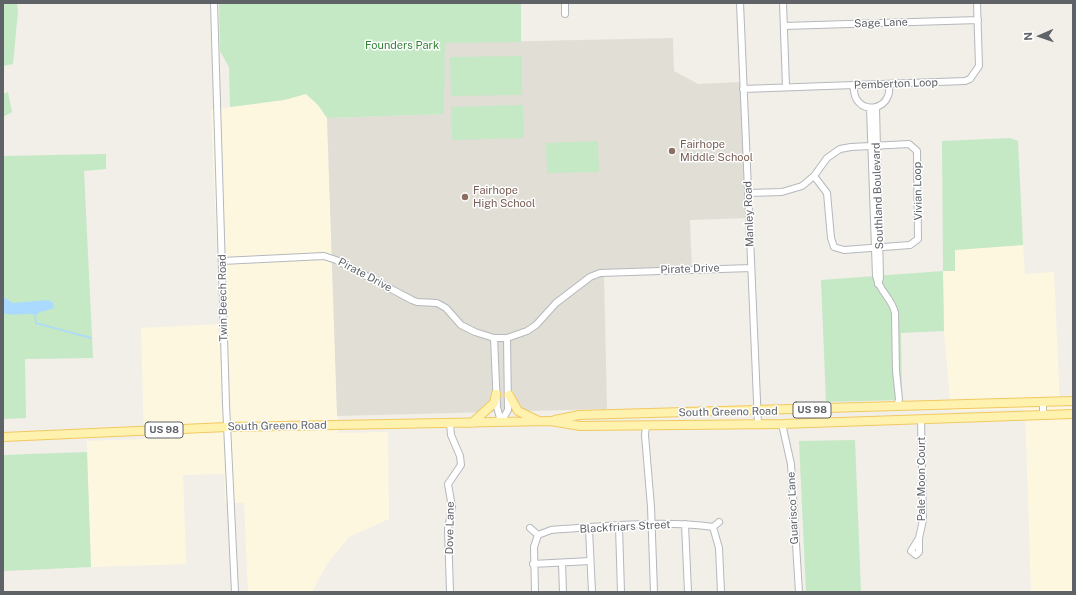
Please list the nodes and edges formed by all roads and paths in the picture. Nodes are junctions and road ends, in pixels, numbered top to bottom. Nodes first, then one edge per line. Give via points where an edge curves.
1 (214, 3) edge
2 (565, 3) edge
3 (740, 3) edge
4 (783, 3) edge
5 (977, 3) edge
6 (565, 14) dead end
7 (978, 20) junction
8 (784, 26) junction
9 (889, 84) junction
10 (853, 85) junction
11 (786, 87) junction
12 (743, 89) junction
13 (873, 107) junction
14 (874, 146) junction
15 (814, 176) junction
16 (748, 193) junction
17 (877, 248) junction
18 (222, 261) junction
19 (751, 268) junction
20 (494, 338) junction
21 (507, 338) junction
22 (496, 394) junction
23 (509, 395) junction
24 (1043, 402) junction
25 (1073, 402) edge
26 (897, 407) junction
27 (757, 411) junction
28 (1043, 414) junction
29 (1073, 414) edge
30 (921, 419) junction
31 (551, 421) junction
32 (501, 422) junction
33 (540, 422) junction
34 (450, 423) junction
35 (472, 423) junction
36 (758, 424) junction
37 (782, 424) junction
38 (646, 426) junction
39 (227, 427) junction
40 (3, 437) edge
41 (719, 522) dead end
42 (685, 524) junction
43 (651, 525) junction
44 (619, 527) junction
45 (713, 527) junction
46 (530, 528) dead end
47 (589, 529) junction
48 (538, 535) junction
49 (919, 538) dead end
50 (590, 561) junction
51 (562, 563) junction
52 (533, 564) junction
53 (235, 592) edge
54 (450, 592) edge
55 (535, 592) edge
56 (563, 592) edge
57 (592, 592) edge
58 (621, 592) edge
59 (654, 592) edge
60 (688, 592) edge
61 (721, 592) edge
62 (799, 592) edge

1 - 18 street, Twin Beech Road
2 - 6 street
3 - 12 street, Manley Road
4 - 8 street
5 - 7 street, Pemberton Loop
7 - 8 street, Sage Lane
7 - 9 street, Pemberton Loop via 978,66 970,79 954,82
8 - 11 street
9 - 10 street, Pemberton Loop
9 - 13 street via 888,98 881,105
10 - 11 street, Pemberton Loop
10 - 13 street via 855,99 862,106
11 - 12 street, Pemberton Loop
12 - 16 street, Manley Road
13 - 14 street, Southland Boulevard
14 - 15 street via 840,149 827,158
14 - 17 street, Southland Boulevard
14 - 17 street, Vivian Loop via 909,144 914,147 917,156 918,239 910,245
15 - 16 street via 807,184 793,190
15 - 17 street via 823,184 827,193 834,247 844,250
16 - 19 street, Manley Road
17 - 26 street, Southland Boulevard via 880,278 878,286 895,312
18 - 20 street, Pirate Drive via 324,256 412,300 437,303 446,308 461,325
18 - 39 street, Twin Beech Road
19 - 21 street, Pirate Drive via 600,273 590,277 556,303 536,325
19 - 27 street, Manley Road
20 - 21 street, Pirate Drive
20 - 22 street
21 - 23 street
22 - 32 street
22 - 35 main road via 494,404
23 - 32 street via 508,410
23 - 33 main road via 518,411
24 - 25 main road, South Greeno Road / US 98
24 - 26 main road, South Greeno Road / US 98
24 - 28 street
26 - 27 main road, South Greeno Road / US 98
27 - 31 main road, South Greeno Road / US 98 via 579,415
27 - 36 street, Manley Road
28 - 29 main road, South Greeno Road / US 98
28 - 30 main road, South Greeno Road / US 98
30 - 37 main road, South Greeno Road / US 98
30 - 49 street, Pale Moon Court via 923,520
31 - 33 main road, South Greeno Road / US 98
31 - 38 main road, South Greeno Road / US 98 via 580,426
32 - 33 main road, South Greeno Road / US 98
32 - 35 main road, South Greeno Road / US 98
34 - 35 main road, South Greeno Road / US 98
34 - 39 main road, South Greeno Road / US 98
34 - 54 street, Dove Lane via 451,435 461,465 448,484 452,502 448,529
36 - 37 main road, South Greeno Road / US 98
36 - 38 main road, South Greeno Road / US 98
37 - 62 street, Guarisco Lane via 791,468
38 - 43 street via 649,444
39 - 40 main road, South Greeno Road / US 98
39 - 53 street, Twin Beech Road
41 - 45 street
42 - 43 street, Blackfriars Street
42 - 45 street, Blackfriars Street
42 - 60 street
43 - 44 street, Blackfriars Street
43 - 59 street
44 - 47 street, Blackfriars Street
44 - 58 street
45 - 61 street via 719,548
46 - 48 street
47 - 48 street, Blackfriars Street via 551,530
47 - 50 street
48 - 52 street via 534,543
50 - 51 street
50 - 57 street
51 - 52 street
51 - 56 street
52 - 55 street

